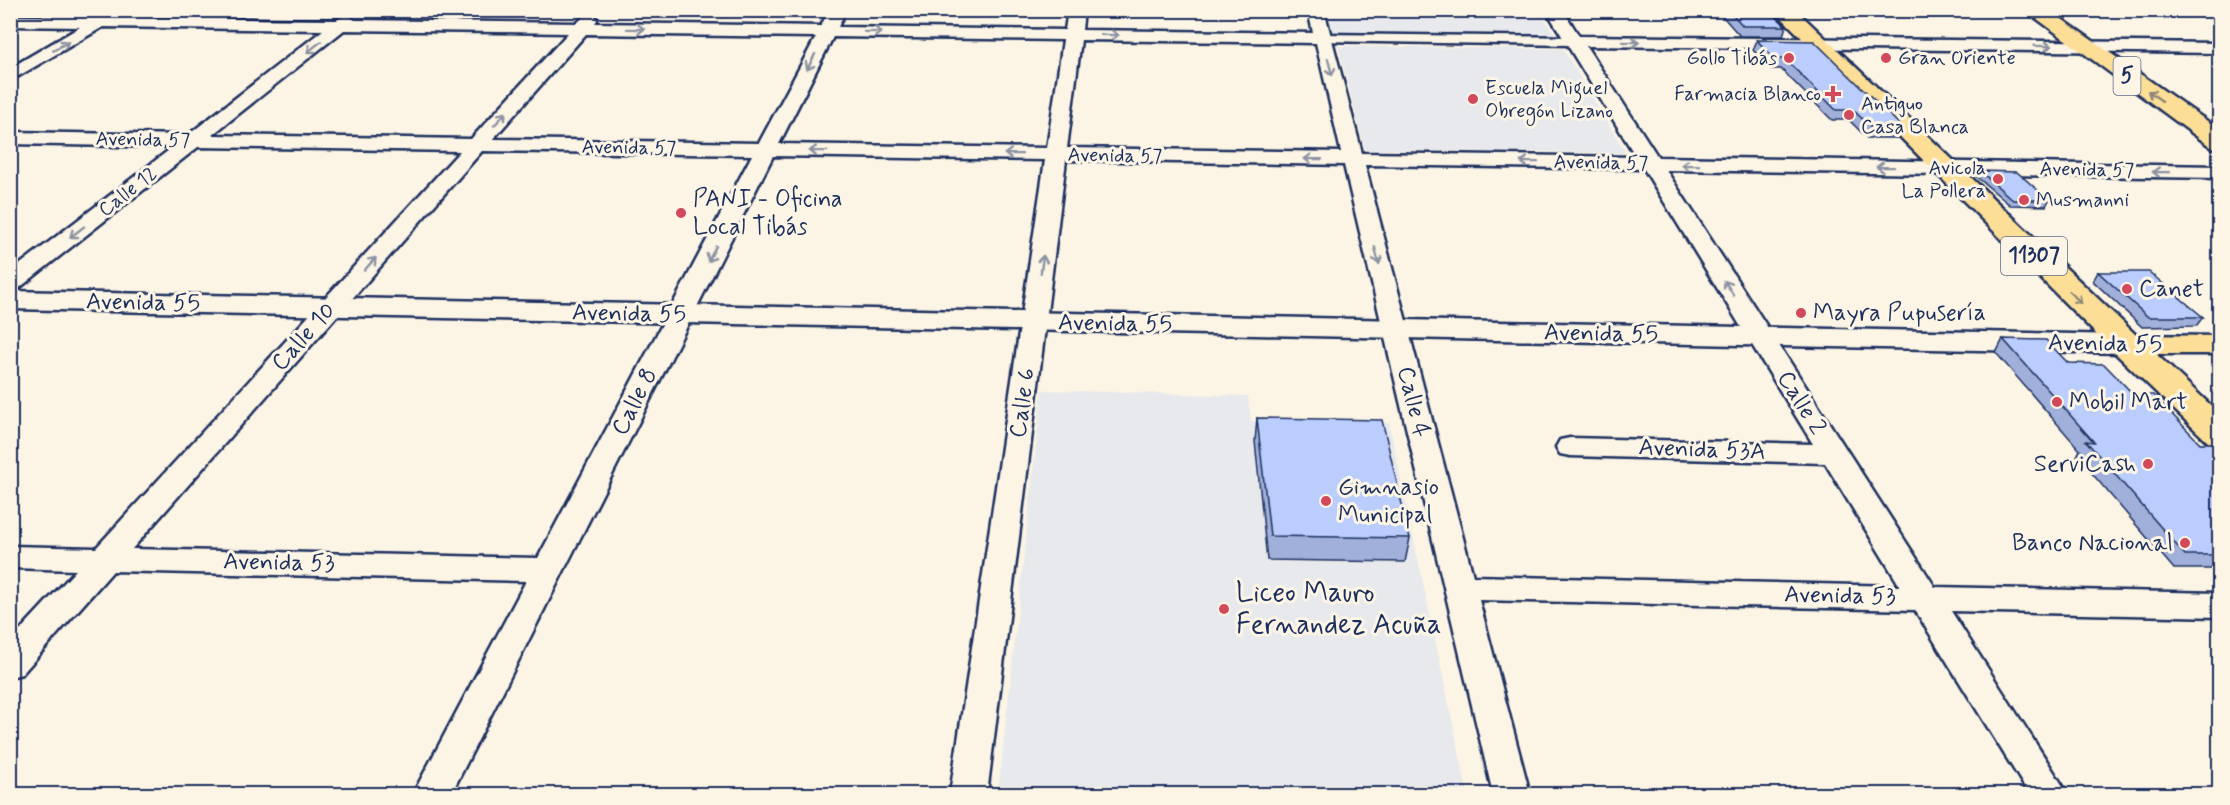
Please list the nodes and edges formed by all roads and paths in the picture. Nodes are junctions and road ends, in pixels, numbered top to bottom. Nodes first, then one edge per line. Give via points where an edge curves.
1 (120, 10) edge
2 (360, 10) edge
3 (597, 10) edge
4 (838, 10) edge
5 (1076, 10) edge
6 (1316, 10) edge
7 (1554, 10) edge
8 (1784, 10) edge
9 (2035, 10) edge
10 (10, 21) edge
11 (100, 22) junction
12 (341, 25) junction
13 (582, 28) junction
14 (827, 31) junction
15 (1073, 34) junction
16 (1322, 38) junction
17 (1573, 41) junction
18 (1817, 44) junction
19 (2086, 47) junction
20 (2220, 48) edge
21 (10, 76) edge
22 (10, 138) edge
23 (193, 141) junction
24 (2220, 142) edge
25 (477, 146) junction
26 (766, 150) junction
27 (1057, 155) junction
28 (1353, 159) junction
29 (1651, 164) junction
30 (1943, 168) junction
31 (2220, 172) edge
32 (10, 284) edge
33 (10, 300) edge
34 (331, 307) junction
35 (680, 315) junction
36 (1034, 322) junction
37 (1395, 330) junction
38 (1760, 338) junction
39 (2124, 344) junction
40 (2220, 345) edge
41 (2220, 434) edge
42 (1570, 447) dead end
43 (1833, 454) junction
44 (10, 557) edge
45 (105, 559) junction
46 (548, 570) junction
47 (1460, 588) junction
48 (1924, 598) junction
49 (2220, 605) edge
50 (10, 664) edge
51 (432, 795) edge
52 (968, 795) edge
53 (1511, 795) edge
54 (2049, 795) edge

1 - 11 street
2 - 12 street, Calle 12
3 - 13 street, Calle 10
4 - 14 street, Calle 8
5 - 15 street, Calle 6
6 - 16 street, Calle 4
7 - 17 street, Calle 2
8 - 18 main road, 11307
9 - 19 main road, 5
10 - 11 street
11 - 12 street
21 -> 11 street
12 - 13 street
12 -> 23 street, Calle 12
13 -> 14 street
25 -> 13 street, Calle 10
14 -> 15 street
14 -> 26 street, Calle 8
15 -> 16 street
15 - 27 street, Calle 6
16 - 17 street
16 -> 28 street, Calle 4
17 -> 18 street
17 - 29 street, Calle 2
18 -> 19 street
18 - 30 main road, 11307
19 - 20 street
24 -> 19 main road, 5
22 - 23 street, Avenida 57
23 - 25 street, Avenida 57
23 -> 32 street, Calle 12
25 - 26 street, Avenida 57
34 -> 25 street, Calle 10
27 -> 26 street, Avenida 57
26 -> 35 street, Calle 8
28 -> 27 street, Avenida 57
36 -> 27 street, Calle 6
29 -> 28 street, Avenida 57
28 -> 37 street, Calle 4
30 -> 29 street, Avenida 57
38 -> 29 street, Calle 2
31 -> 30 street, Avenida 57
30 -> 39 main road, 11307
33 - 34 street, Avenida 55
34 - 35 street, Avenida 55
34 - 45 street, Calle 10
35 - 36 street, Avenida 55
35 - 46 street, Calle 8
36 - 37 street, Avenida 55
36 - 52 street, Calle 6
37 - 38 street, Avenida 55
37 - 47 street, Calle 4
38 - 39 street, Avenida 55
38 - 43 street, Calle 2
39 - 40 main road, Avenida 55
39 - 41 main road
42 - 43 street, Avenida 53A
43 - 48 street, Calle 2
44 - 45 street, Avenida 53
45 - 46 street, Avenida 53
45 - 50 street, Calle 10
46 - 51 street, Calle 8
47 - 48 street, Avenida 53
47 - 53 street, Calle 4
48 - 49 street, Avenida 53
48 - 54 street, Calle 2

